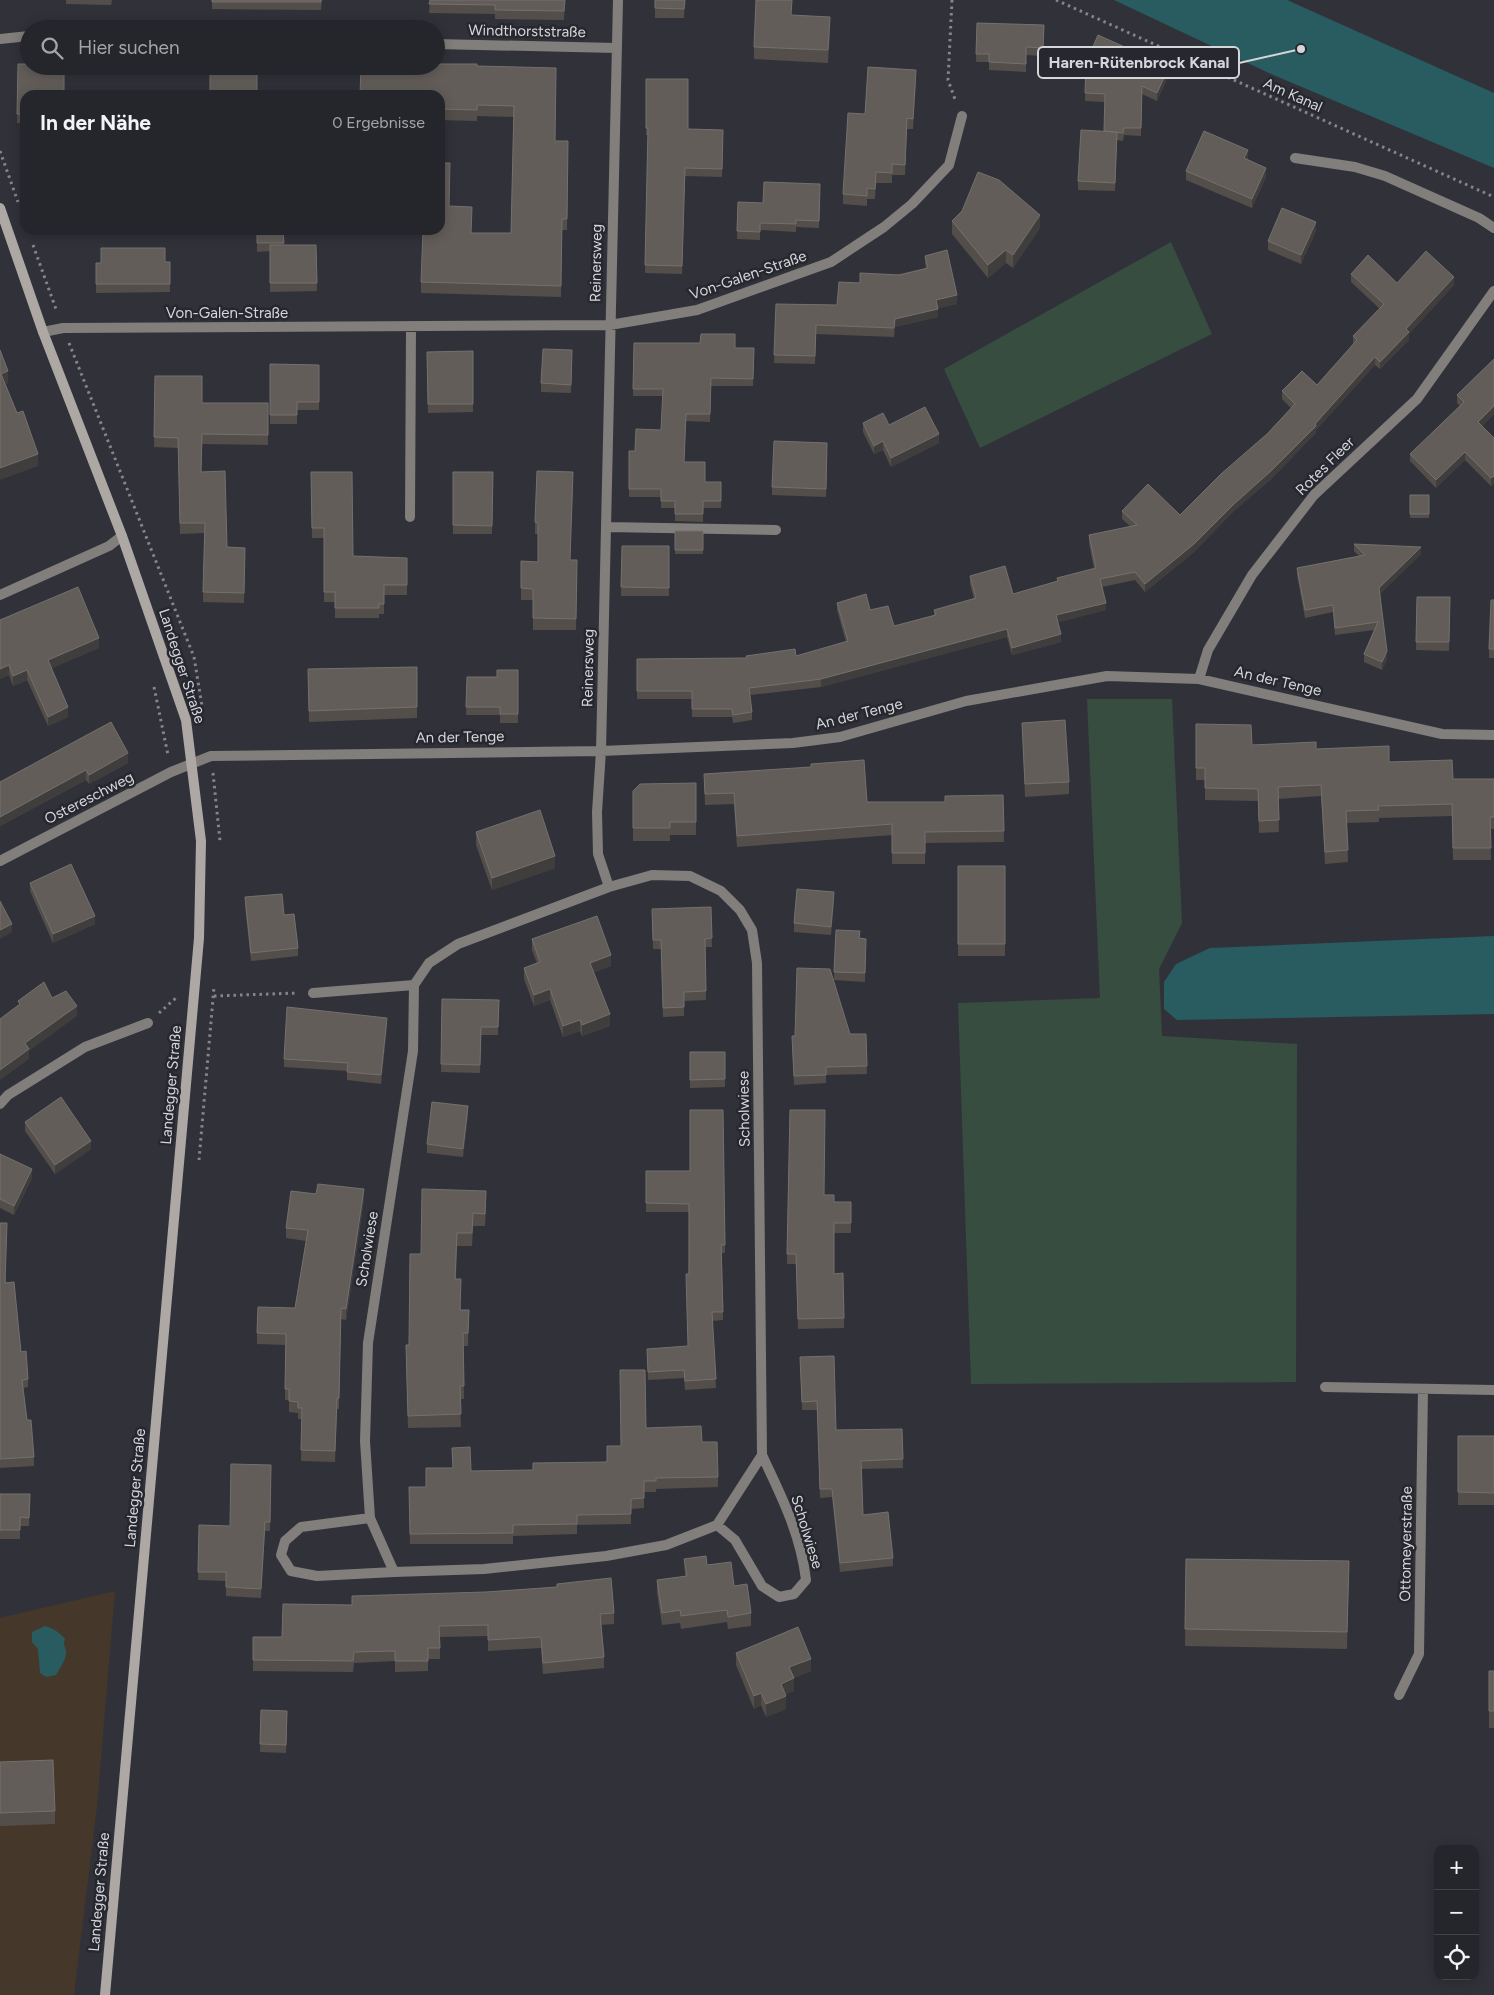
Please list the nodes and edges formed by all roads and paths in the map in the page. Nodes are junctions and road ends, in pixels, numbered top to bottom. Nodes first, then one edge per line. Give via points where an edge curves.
1 (618, 0) edge
2 (952, 0) edge
3 (1056, 0) edge
4 (20, 37) edge
5 (0, 39) edge
6 (445, 44) edge
7 (616, 48) junction
8 (962, 116) joint
9 (0, 151) edge
10 (1295, 158) dead end
11 (1494, 198) edge
12 (19, 204) dead end
13 (0, 208) edge
14 (1494, 228) edge
15 (31, 239) dead end
16 (1494, 291) edge
17 (610, 325) junction
18 (63, 328) junction
19 (411, 328) junction
20 (44, 332) junction
21 (410, 517) dead end
22 (606, 527) junction
23 (776, 530) dead end
24 (122, 536) junction
25 (0, 594) edge
26 (1199, 678) junction
27 (205, 720) dead end
28 (1494, 735) edge
29 (601, 751) junction
30 (211, 756) junction
31 (192, 763) junction
32 (220, 842) dead end
33 (0, 861) edge
34 (609, 887) junction
35 (414, 985) junction
36 (214, 986) dead end
37 (181, 993) dead end
38 (313, 993) joint
39 (214, 996) junction
40 (148, 1023) joint
41 (0, 1104) edge
42 (198, 1164) dead end
43 (1325, 1387) dead end
44 (1423, 1389) junction
45 (1494, 1390) edge
46 (762, 1455) junction
47 (370, 1518) junction
48 (717, 1525) junction
49 (394, 1572) junction
50 (1399, 1695) dead end
51 (105, 1995) edge

1 - 7 street, Reinersweg
2 - 8 path via 948,80
3 - 11 path, Am Kanal
4 - 5 street
6 - 7 street, Windthorststraße
7 - 17 street, Reinersweg
8 - 17 street, Von-Galen-Straße via 949,165 912,204 832,262 697,310
9 - 12 path
10 - 14 street via 1355,167 1385,176 1479,218
13 - 20 main road, Landegger Straße
15 - 18 path
16 - 26 street, Rotes Fleer via 1416,399 1314,495 1252,575 1208,650
17 - 19 street, Von-Galen-Straße
17 - 22 street, Reinersweg
18 - 19 street, Von-Galen-Straße
18 - 20 street, Von-Galen-Straße
18 - 27 path via 194,657
19 - 21 street
20 - 24 main road, Landegger Straße
22 - 23 street
22 - 29 street, Reinersweg
24 - 25 street via 109,546
24 - 31 main road, Landegger Straße via 186,720
26 - 28 street, An der Tenge via 1442,734
26 - 29 street, An der Tenge via 1107,676 1068,682 966,701 840,737 802,742
29 - 30 street, An der Tenge
29 - 34 street via 598,854
30 - 31 street, An der Tenge
30 - 32 path
31 - 33 street, Ostereschweg
31 - 51 main road, Landegger Straße via 201,841 199,938
34 - 35 street, Scholwiese via 458,944 430,963
34 - 46 street, Scholwiese via 652,875 690,876 721,891 740,910 752,930 757,963
35 - 38 street
35 - 47 street, Scholwiese via 413,1051 368,1343 365,1442
36 - 39 path
37 - 40 path
38 - 39 path
39 - 42 path
40 - 41 street via 84,1047 8,1095
43 - 44 street
44 - 45 street
44 - 50 street, Ottomeyerstraße via 1419,1654
46 - 48 street
46 - 48 street, Scholwiese via 789,1513 806,1580 794,1594 779,1597 762,1586 735,1540
47 - 49 street, Scholwiese
47 - 49 street via 301,1527 284,1541 281,1555 291,1571 317,1576
48 - 49 street via 666,1545 606,1556 484,1569

